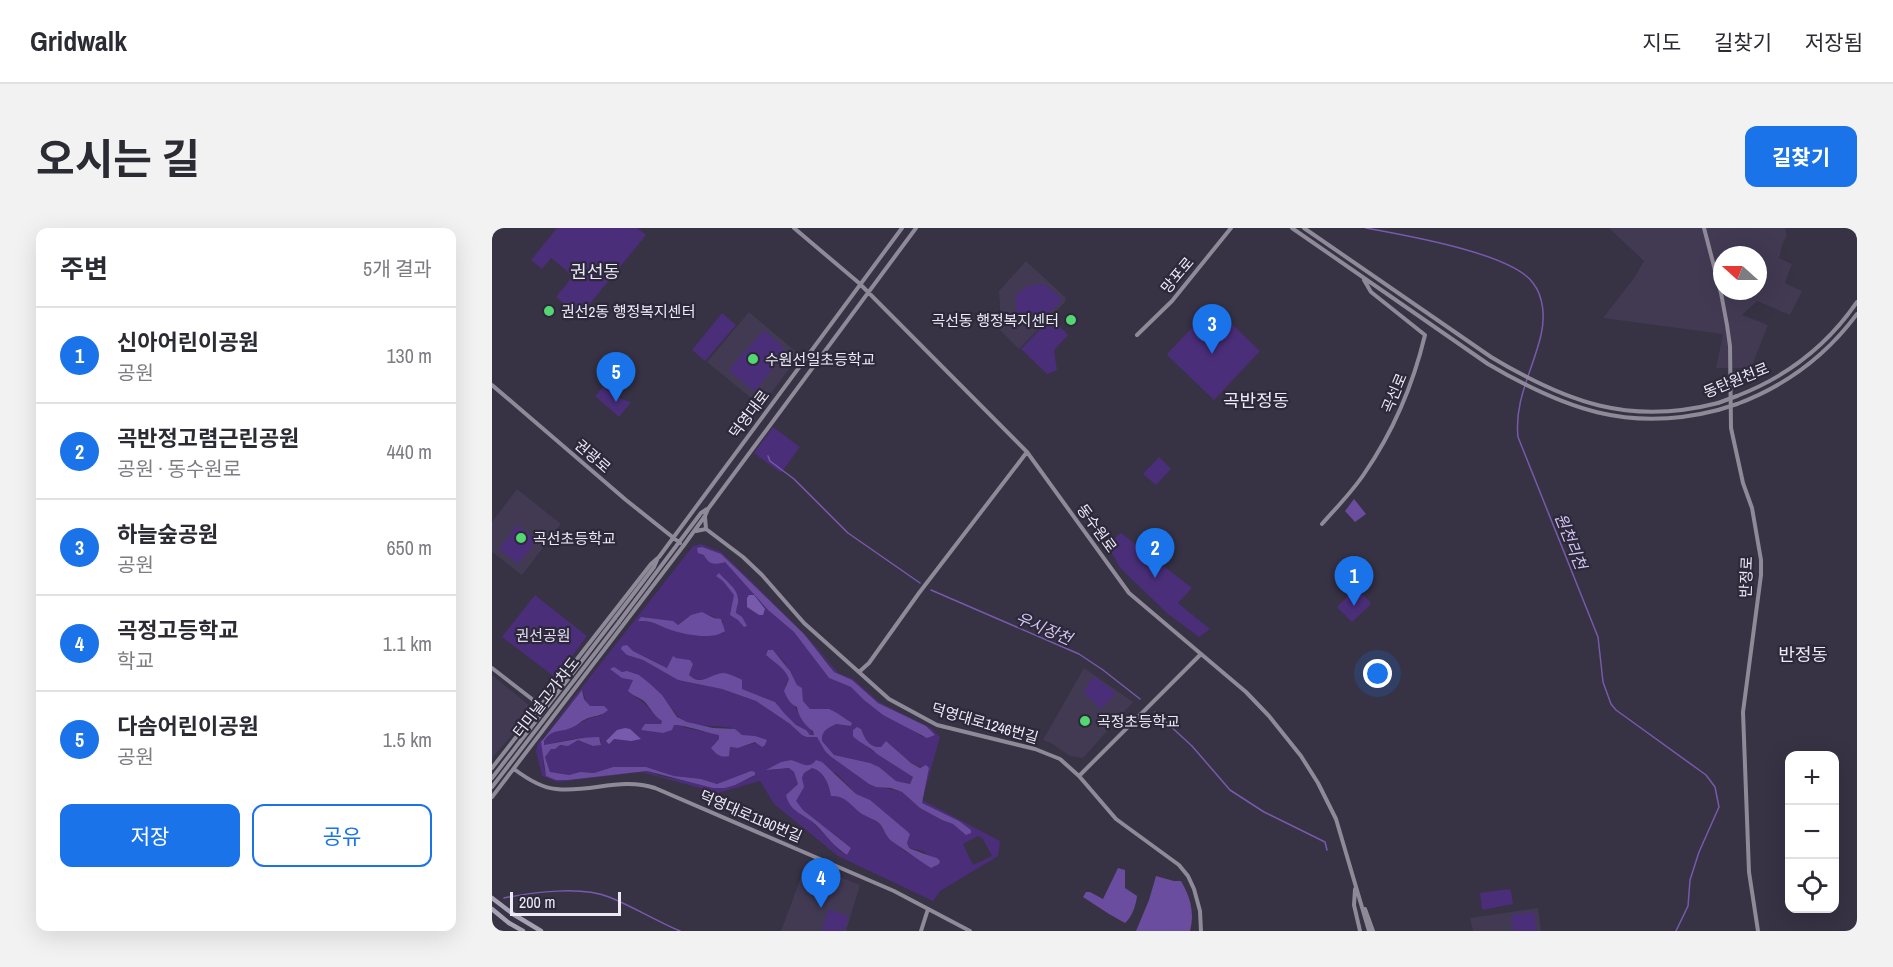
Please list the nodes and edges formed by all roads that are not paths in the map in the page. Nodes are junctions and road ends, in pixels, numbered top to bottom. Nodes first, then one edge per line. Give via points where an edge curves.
1 (794, 228) edge
2 (902, 228) edge
3 (916, 228) edge
4 (1232, 228) edge
5 (1292, 228) edge
6 (1304, 228) edge
7 (1704, 228) edge
8 (1362, 277) junction
9 (859, 283) junction
10 (868, 291) junction
11 (1857, 302) edge
12 (1857, 314) edge
13 (1137, 335) dead end
14 (492, 385) edge
15 (1027, 452) junction
16 (708, 509) junction
17 (705, 516) junction
18 (1322, 524) dead end
19 (706, 529) junction
20 (695, 531) junction
21 (672, 538) junction
22 (680, 543) junction
23 (659, 556) junction
24 (617, 620) junction
25 (1201, 654) junction
26 (492, 668) edge
27 (860, 672) junction
28 (540, 706) junction
29 (555, 716) junction
30 (492, 768) edge
31 (514, 769) junction
32 (1079, 776) junction
33 (492, 778) edge
34 (492, 787) edge
35 (492, 797) edge
36 (1356, 886) junction
37 (492, 898) edge
38 (492, 909) edge
39 (928, 909) junction
40 (523, 931) edge
41 (541, 931) edge
42 (921, 931) edge
43 (970, 931) edge
44 (1201, 931) edge
45 (1360, 931) edge
46 (1371, 931) edge
47 (1758, 931) edge

1 - 9 main road, 동수원로
2 - 9 main road, 덕영대로
3 - 10 main road, 덕영대로
4 - 13 main road, 망포로 via 1172,301
5 - 8 main road
6 - 11 main road, 동탄원천로, bridge via 1520,375 1559,394 1596,406 1631,411 1688,410 1718,403 1769,382 1804,359
7 - 47 main road, 반정로 via 1730,346 1733,445 1752,508 1761,560 1743,712 1749,872
8 - 12 main road, 동탄원천로, bridge via 1518,381 1594,413 1628,418 1685,417 1737,404 1806,367
8 - 18 main road, 곡선로 via 1371,292 1425,335 1417,368 1392,429 1364,475
9 - 10 main road, 동수원로
9 - 21 main road, 덕영대로
10 - 15 main road, 동수원로
10 - 16 main road, 덕영대로
14 - 21 main road, 권광로
15 - 25 main road, 동수원로 via 1128,594
15 - 27 main road
16 - 17 main road, 덕영대로
16 - 22 main road, 덕영대로 via 700,513
17 - 19 main road
17 - 20 main road, 덕영대로
19 - 20 main road
19 - 27 main road, 덕영대로1246번길 via 743,556 804,623
20 - 29 main road, 덕영대로
21 - 22 main road, 권광로
21 - 23 main road, 덕영대로
22 - 24 main road, 덕영대로
23 - 24 main road, 덕영대로
23 - 28 main road, 덕영대로
24 - 33 main road, 터미널고가차도, bridge
24 - 34 main road, 터미널고가차도, bridge
25 - 32 main road
25 - 36 main road, 동수원로 via 1246,692 1301,756 1336,819
26 - 28 main road
27 - 32 main road, 덕영대로1246번길 via 889,699 937,725 1035,749 1060,759
28 - 29 main road
28 - 30 main road, 덕영대로
29 - 31 main road, 덕영대로
31 - 35 main road, 덕영대로
31 - 39 main road, 덕영대로1190번길 via 529,780 554,789 630,783 655,788
32 - 44 main road, 덕영대로1246번길 via 1116,819 1179,865 1188,876 1200,911
36 - 45 main road via 1354,905
36 - 46 main road, 동수원로
37 - 41 main road
38 - 40 main road
39 - 42 main road
39 - 43 main road, 덕영대로1190번길

